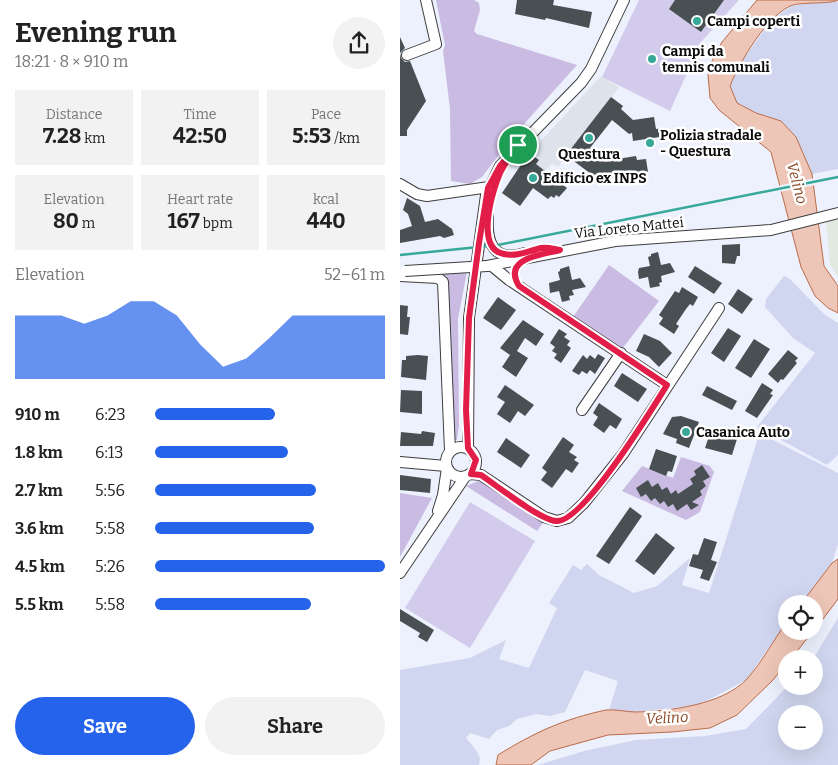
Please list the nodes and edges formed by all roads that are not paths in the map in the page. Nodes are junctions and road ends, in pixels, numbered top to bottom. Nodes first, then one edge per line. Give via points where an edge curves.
1 (426, 0) edge
2 (624, 0) edge
3 (408, 55) dead end
4 (518, 145) junction
5 (400, 184) edge
6 (488, 188) junction
7 (833, 215) edge
8 (560, 250) junction
9 (524, 260) junction
10 (489, 266) junction
11 (402, 273) edge
12 (519, 286) junction
13 (719, 308) dead end
14 (621, 353) junction
15 (667, 385) junction
16 (582, 410) dead end
17 (468, 448) junction
18 (450, 451) junction
19 (400, 462) edge
20 (446, 467) junction
21 (468, 475) junction
22 (435, 519) junction
23 (400, 573) edge

1 - 3 street via 436,44
2 - 4 street via 591,69
4 - 6 street via 500,166
4 - 8 street via 493,191 488,218 490,243 495,251 505,255 520,255 543,248
5 - 6 street via 426,196
6 - 17 street via 469,318
7 - 8 street, Via Loreto Mattei via 772,230 614,241
8 - 9 street, Via Loreto Mattei
9 - 10 street, Via Loreto Mattei
9 - 12 street via 514,272
10 - 11 street, Via Loreto Mattei, bridge
10 - 12 street
11 - 18 street via 438,278 443,282
12 - 14 street
13 - 15 street
14 - 15 street
14 - 16 street
15 - 21 street via 623,454 568,518 557,521 544,517 481,475
17 - 18 street via 458,446
17 - 21 street via 476,460
18 - 20 street
19 - 20 street
20 - 21 street via 455,476
20 - 22 street via 443,496
21 - 22 street
22 - 23 street

